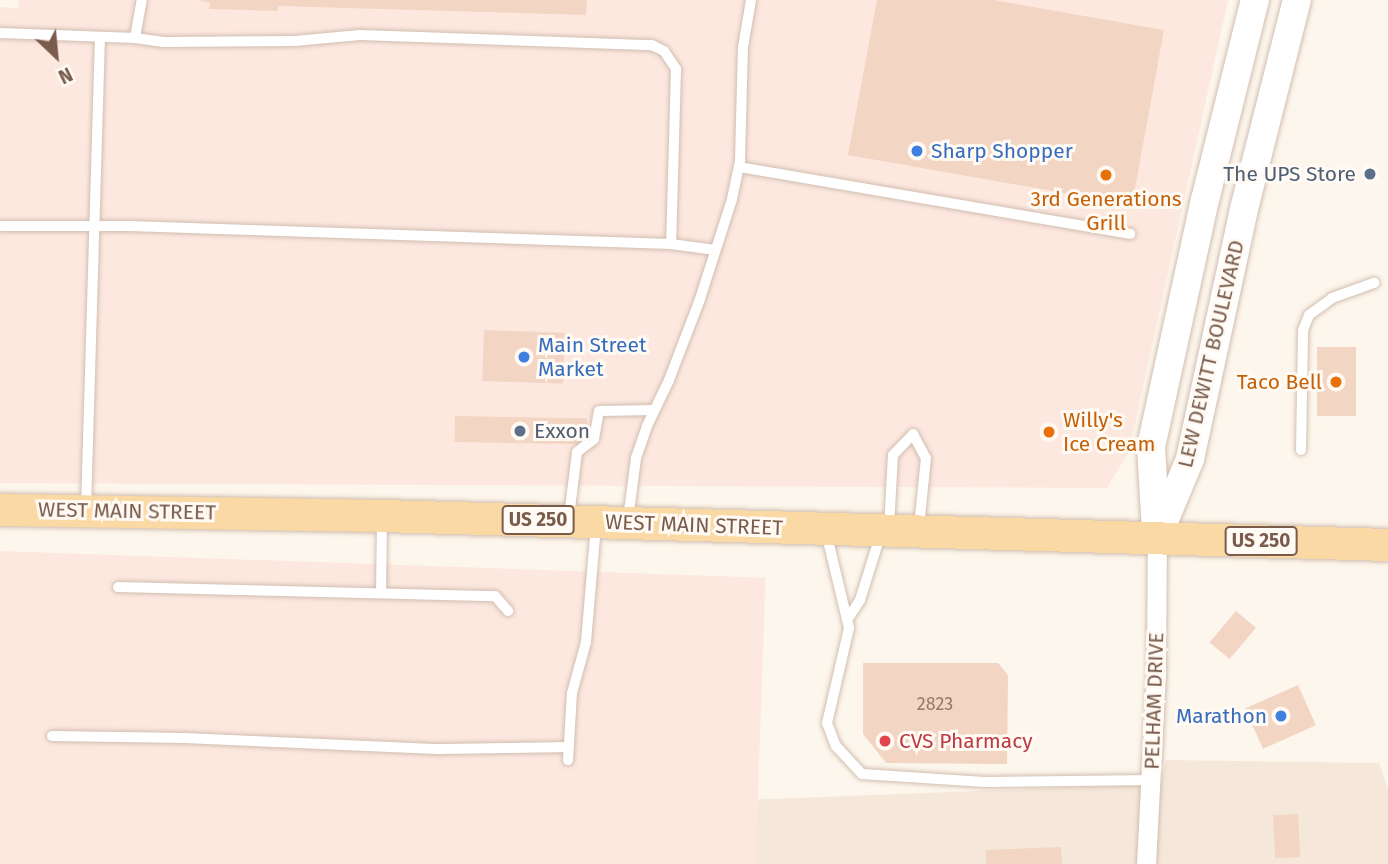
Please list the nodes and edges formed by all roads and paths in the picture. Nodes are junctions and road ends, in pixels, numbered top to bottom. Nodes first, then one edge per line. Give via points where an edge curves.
1 (142, 0) edge
2 (751, 0) edge
3 (1255, 0) edge
4 (1297, 0) edge
5 (0, 33) edge
6 (135, 38) junction
7 (100, 39) junction
8 (738, 167) junction
9 (0, 226) edge
10 (94, 226) junction
11 (1130, 234) dead end
12 (671, 244) junction
13 (716, 250) junction
14 (1374, 283) dead end
15 (654, 410) junction
16 (1301, 450) dead end
17 (0, 510) edge
18 (86, 510) junction
19 (382, 516) junction
20 (597, 522) junction
21 (825, 528) junction
22 (896, 530) junction
23 (1157, 538) junction
24 (1388, 545) edge
25 (118, 587) dead end
26 (382, 593) junction
27 (508, 611) dead end
28 (849, 617) junction
29 (52, 736) dead end
30 (569, 747) junction
31 (568, 761) dead end
32 (1152, 780) junction
33 (1146, 864) edge

1 - 6 lane
2 - 8 lane via 743,47
3 - 23 main road, LEW DEWITT BOULEVARD via 1151,447
4 - 23 main road, LEW DEWITT BOULEVARD via 1244,209 1190,459
5 - 7 lane
6 - 7 lane
6 - 12 lane via 295,41 360,35 639,44 664,51 676,69
7 - 10 lane
8 - 11 lane
8 - 13 lane
9 - 10 lane
10 - 12 lane
10 - 18 lane
12 - 13 lane
13 - 15 lane
14 - 16 lane via 1332,298 1309,315 1303,330
15 - 20 lane via 636,458
15 - 20 lane via 599,411 594,439 577,452
17 - 18 main road, WEST MAIN STREET / US 250
18 - 19 main road, WEST MAIN STREET / US 250
19 - 20 main road, WEST MAIN STREET / US 250
19 - 26 lane
20 - 21 main road, WEST MAIN STREET / US 250
20 - 30 lane via 586,642 572,693
21 - 22 main road, WEST MAIN STREET / US 250
21 - 28 lane
22 - 22 lane via 926,458 913,434 892,455
22 - 23 main road, WEST MAIN STREET / US 250
22 - 28 lane
23 - 24 main road, WEST MAIN STREET / US 250
23 - 32 street, PELHAM DRIVE
25 - 26 lane
26 - 27 lane via 495,596
28 - 32 lane via 827,723 836,746 862,774 1040,782
29 - 30 lane via 441,749
30 - 31 lane
32 - 33 street, PELHAM DRIVE

